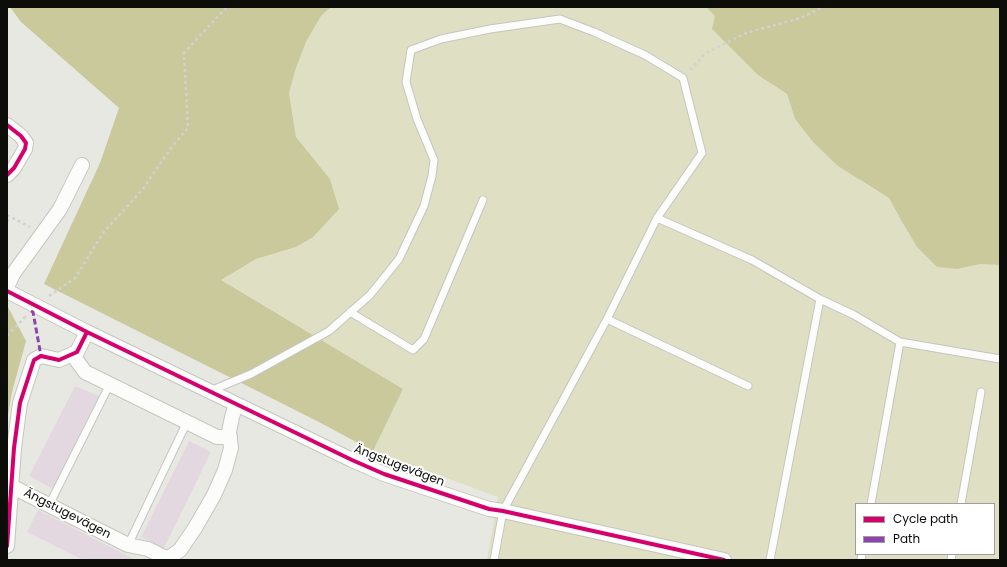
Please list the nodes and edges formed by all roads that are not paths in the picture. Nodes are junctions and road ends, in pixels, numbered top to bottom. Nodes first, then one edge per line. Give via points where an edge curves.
1 (7, 125) edge
2 (82, 165) dead end
3 (7, 174) edge
4 (482, 200) dead end
5 (657, 218) junction
6 (7, 287) edge
7 (7, 291) edge
8 (820, 299) junction
9 (350, 312) junction
10 (607, 319) junction
11 (87, 332) junction
12 (900, 342) junction
13 (72, 354) junction
14 (1000, 359) edge
15 (110, 384) junction
16 (748, 386) dead end
17 (210, 391) junction
18 (981, 392) dead end
19 (236, 404) junction
20 (187, 422) junction
21 (230, 437) junction
22 (11, 486) junction
23 (871, 503) edge
24 (961, 503) edge
25 (49, 505) junction
26 (503, 511) junction
27 (128, 545) junction
28 (7, 546) edge
29 (167, 559) edge
30 (494, 560) edge
31 (724, 560) edge
32 (770, 560) edge

1 - 3 street via 26,143 14,168
2 - 6 street via 60,209 13,274
4 - 9 lane via 424,339 413,350
5 - 8 lane via 752,260
5 - 9 lane via 702,153 683,78 645,55 560,19 441,39 412,50 406,82 417,119 434,160 424,206 399,259 370,295
5 - 10 lane
7 - 11 street, Ängstugevägen
8 - 12 lane via 854,315
8 - 32 lane
9 - 17 lane via 329,331 251,374
10 - 16 lane
10 - 26 lane
11 - 13 street via 77,352
11 - 17 street, Ängstugevägen
12 - 14 lane
12 - 23 lane
13 - 15 street via 85,372
13 - 22 street, Ängstugevägen via 59,360 41,356 34,360 20,403
15 - 20 street
15 - 25 lane
17 - 19 street, Ängstugevägen
18 - 24 lane
19 - 21 street, Ängstugevägen
19 - 26 street, Ängstugevägen via 384,474 489,509
20 - 21 street via 218,437
20 - 27 lane
21 - 29 street, Ängstugevägen via 231,448 225,470 214,495 180,550
22 - 25 street, Ängstugevägen
22 - 28 street, Ängstugevägen
25 - 27 street, Ängstugevägen
26 - 30 lane
26 - 31 street, Ängstugevägen
27 - 29 street, Ängstugevägen via 148,549

